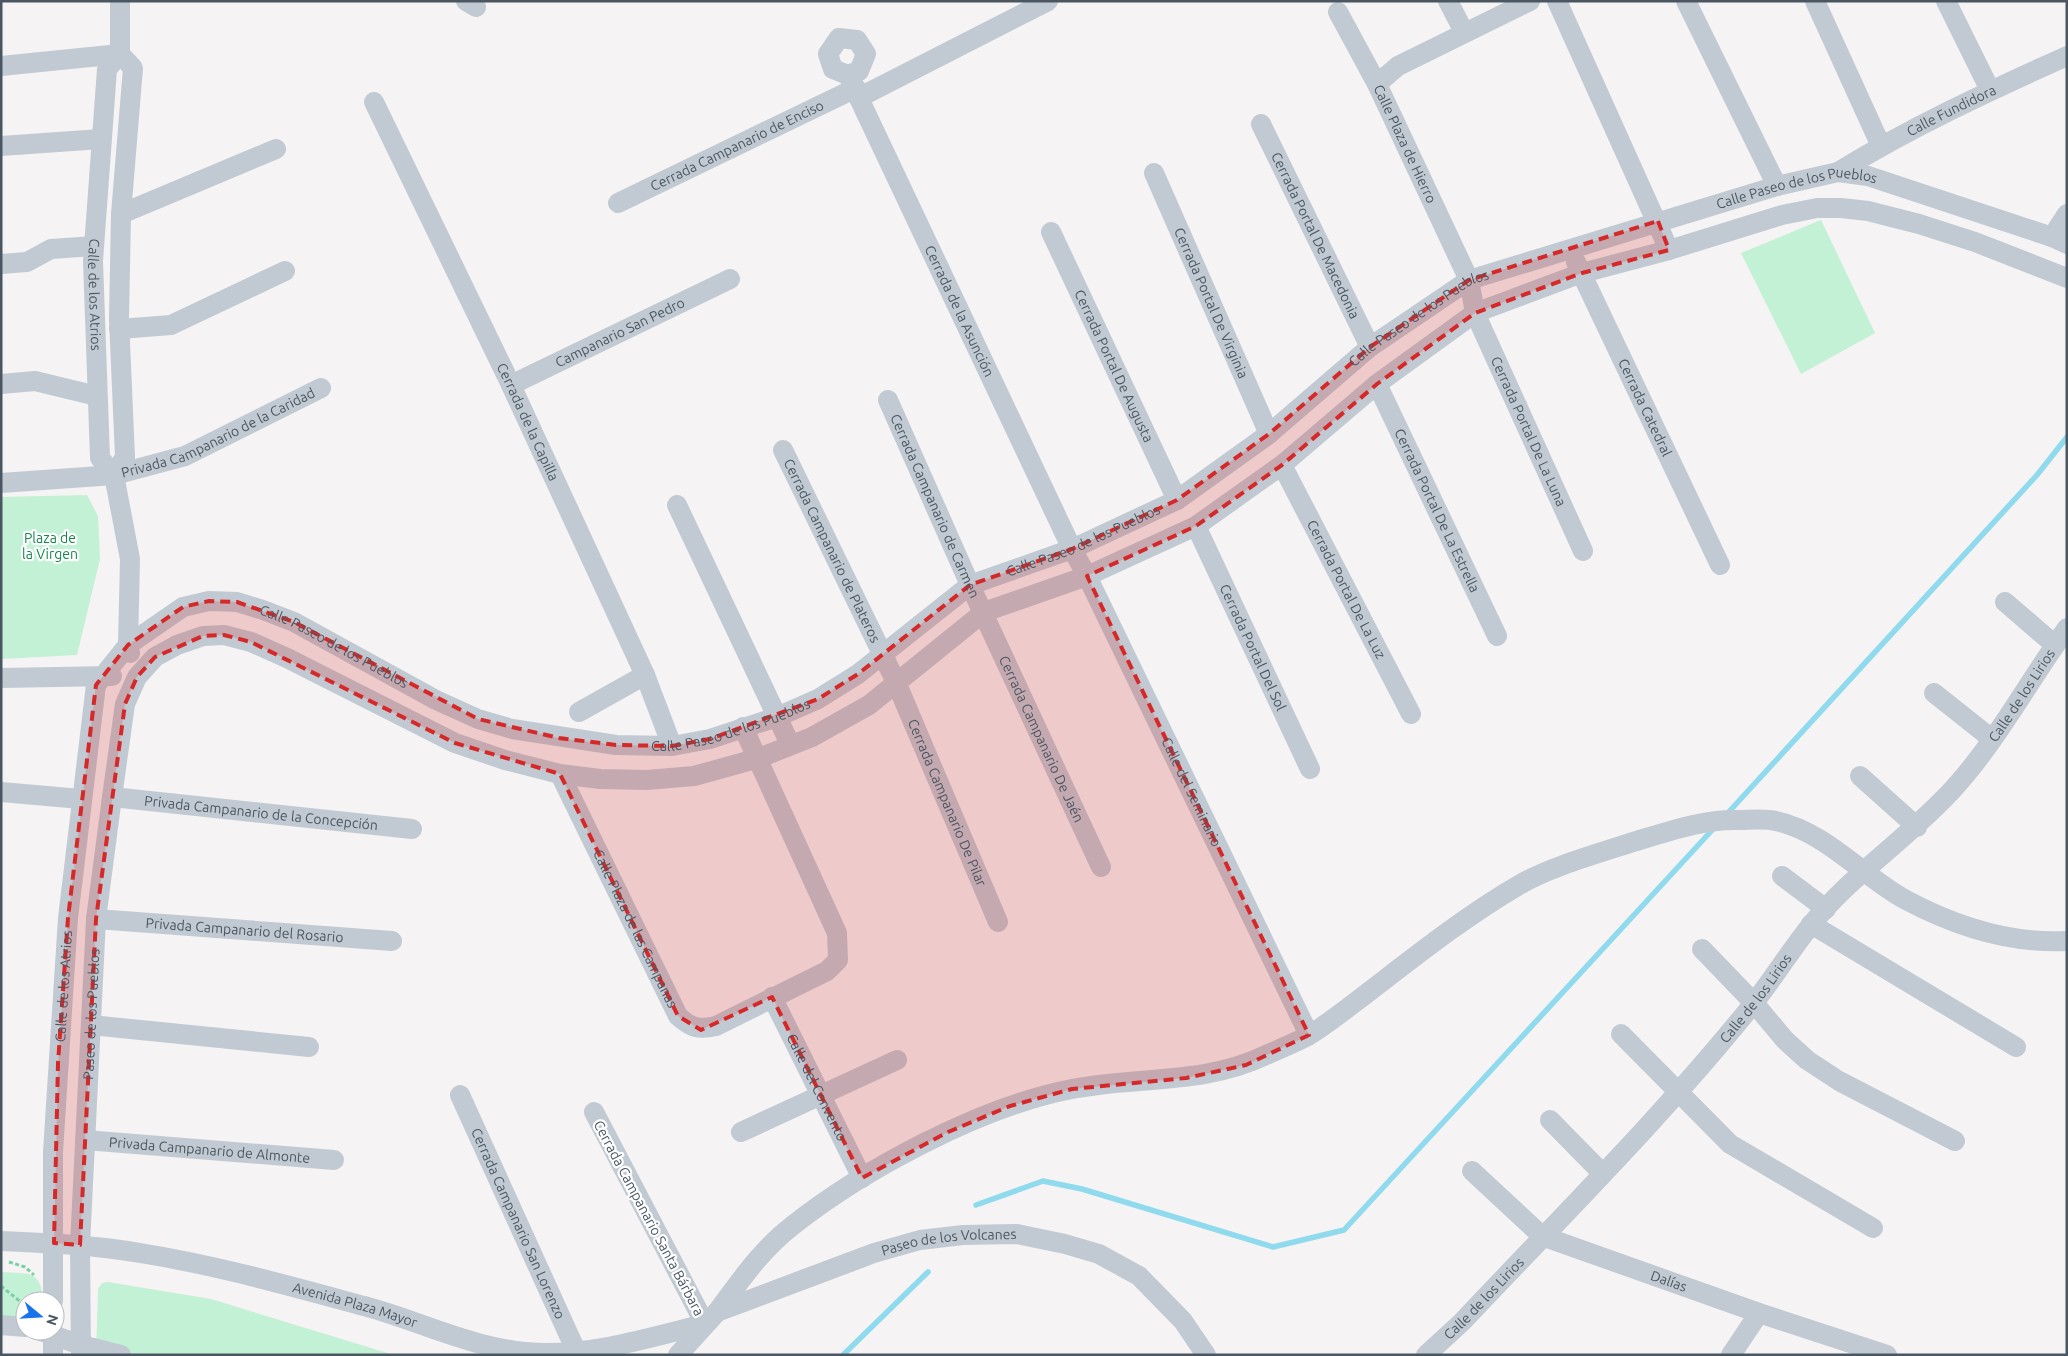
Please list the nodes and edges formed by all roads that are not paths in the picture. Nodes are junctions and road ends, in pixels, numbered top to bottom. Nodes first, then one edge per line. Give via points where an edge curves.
1 (120, 1) edge
2 (1048, 1) edge
3 (1448, 1) edge
4 (1530, 1) edge
5 (1557, 1) edge
6 (1686, 1) edge
7 (1815, 1) edge
8 (1946, 1) edge
9 (1338, 12) dead end
10 (1464, 32) junction
11 (120, 54) junction
12 (2067, 56) edge
13 (1, 66) edge
14 (1377, 84) junction
15 (855, 87) junction
16 (1990, 90) junction
17 (374, 102) dead end
18 (1261, 124) dead end
19 (101, 139) junction
20 (1, 146) edge
21 (1880, 146) junction
22 (276, 149) dead end
23 (1838, 172) junction
24 (1154, 173) dead end
25 (1777, 186) junction
26 (618, 203) dead end
27 (121, 214) junction
28 (2067, 214) edge
29 (1658, 221) junction
30 (1051, 232) dead end
31 (2059, 240) edge
32 (94, 246) junction
33 (1570, 249) junction
34 (1669, 250) junction
35 (1, 264) edge
36 (285, 270) dead end
37 (1582, 273) junction
38 (2067, 278) edge
39 (730, 279) dead end
40 (1469, 280) junction
41 (1475, 313) junction
42 (119, 329) junction
43 (1370, 347) junction
44 (1, 384) edge
45 (1377, 384) junction
46 (511, 385) junction
47 (321, 388) dead end
48 (97, 396) junction
49 (888, 400) dead end
50 (1269, 434) junction
51 (782, 450) dead end
52 (1282, 465) junction
53 (114, 475) junction
54 (1, 483) edge
55 (1177, 500) junction
56 (677, 504) dead end
57 (1196, 526) junction
58 (1072, 549) junction
59 (1583, 551) dead end
60 (1720, 565) dead end
61 (1087, 576) junction
62 (970, 584) junction
63 (2005, 602) dead end
64 (984, 612) junction
65 (2067, 628) edge
66 (1497, 636) dead end
67 (128, 645) junction
68 (2055, 645) junction
69 (881, 654) junction
70 (645, 675) junction
71 (103, 676) junction
72 (137, 677) junction
73 (1, 678) edge
74 (896, 682) junction
75 (1934, 693) dead end
76 (578, 712) dead end
77 (1410, 714) dead end
78 (777, 717) junction
79 (743, 727) junction
80 (1992, 739) junction
81 (790, 744) junction
82 (672, 746) junction
83 (759, 758) junction
84 (1310, 768) dead end
85 (560, 774) junction
86 (1860, 776) dead end
87 (1, 792) edge
88 (112, 797) junction
89 (82, 799) junction
90 (1917, 827) junction
91 (412, 828) dead end
92 (1101, 868) dead end
93 (1864, 873) junction
94 (1782, 876) dead end
95 (1826, 909) junction
96 (96, 919) junction
97 (998, 922) dead end
98 (1811, 924) junction
99 (392, 941) dead end
100 (2067, 941) edge
101 (1702, 949) dead end
102 (772, 997) junction
103 (1754, 1003) junction
104 (91, 1025) junction
105 (1620, 1034) dead end
106 (1309, 1035) junction
107 (309, 1047) dead end
108 (2016, 1047) dead end
109 (897, 1060) dead end
110 (1677, 1092) junction
111 (460, 1095) dead end
112 (820, 1096) junction
113 (594, 1112) dead end
114 (1550, 1120) dead end
115 (742, 1132) dead end
116 (85, 1140) junction
117 (1955, 1141) dead end
118 (334, 1160) dead end
119 (1472, 1171) dead end
120 (1602, 1173) junction
121 (862, 1178) junction
122 (1873, 1228) dead end
123 (1542, 1236) junction
124 (54, 1243) junction
125 (80, 1245) junction
126 (2, 1250) edge
127 (54, 1291) edge
128 (1759, 1313) junction
129 (711, 1318) junction
130 (1, 1325) edge
131 (15, 1326) edge
132 (51, 1341) edge
133 (65, 1341) edge
134 (81, 1350) edge
135 (578, 1353) junction
136 (53, 1355) edge
137 (121, 1355) edge
138 (678, 1355) edge
139 (1206, 1355) edge
140 (1426, 1355) edge
141 (1731, 1355) edge
142 (1888, 1355) edge

1 - 11 street
2 - 15 street, Cerrada Campanario de Enciso
3 - 10 street
4 - 10 street, Calle Plaza de Hierro
5 - 29 street
6 - 25 street
7 - 21 street
8 - 16 street
9 - 14 street
10 - 14 street, Calle Plaza de Hierro via 1398,66
11 - 13 street
11 - 19 street, Calle de los Atrios via 107,69
11 - 27 street, Calle de los Atrios via 133,68
12 - 16 street, Calle Fundidora
14 - 40 street, Calle Plaza de Hierro
15 - 26 street, Cerrada Campanario de Enciso
15 - 58 street, Cerrada de la Asunción
16 - 21 street, Calle Fundidora
17 - 46 street, Cerrada de la Capilla
18 - 43 street, Cerrada Portal De Macedonia
19 - 20 street
19 - 32 street, Calle de los Atrios
21 - 23 street, Calle Fundidora
22 - 27 street
23 - 25 street, Calle Paseo de los Pueblos
23 - 31 street, Calle Paseo de los Pueblos via 1868,176
24 - 50 street, Cerrada Portal De Virginia
25 - 29 street, Calle Paseo de los Pueblos
27 - 42 street, Calle de los Atrios
28 - 31 street
29 - 33 street, Calle Paseo de los Pueblos
29 - 34 street
30 - 55 street, Cerrada Portal De Augusta
32 - 35 street via 51,249 28,262
32 - 48 street, Calle de los Atrios
33 - 37 street, Cerrada Catedral
33 - 40 street, Calle Paseo de los Pueblos
34 - 37 street, Calle Paseo de los Pueblos
34 - 38 street, Calle Paseo de los Pueblos via 1782,215 1817,208 1841,208 1919,224
36 - 42 street via 171,325
37 - 41 street, Calle Paseo de los Pueblos
37 - 60 street, Cerrada Catedral
39 - 46 street, Campanario San Pedro
40 - 41 street, Calle Plaza de Hierro
40 - 43 street, Calle Paseo de los Pueblos
41 - 45 street, Calle Paseo de los Pueblos
41 - 59 street, Cerrada Portal De La Luna
42 - 53 street, Calle de los Atrios via 125,457
43 - 50 street, Calle Paseo de los Pueblos
44 - 48 street via 35,381
45 - 52 street, Calle Paseo de los Pueblos
45 - 66 street, Cerrada Portal De La Estrella
46 - 70 street, Cerrada de la Capilla
47 - 53 street, Privada Campanario de la Caridad via 185,456
48 - 53 street, Calle de los Atrios via 100,458
49 - 62 street, Cerrada Campanario de Carmen
50 - 55 street, Calle Paseo de los Pueblos
51 - 69 street, Cerrada Campanario de Plateros
52 - 57 street, Calle Paseo de los Pueblos
52 - 77 street, Cerrada Portal De La Luz
53 - 54 street, Privada Campanario de la Caridad
53 - 67 street, Calle de los Atrios via 130,559
55 - 58 street, Calle Paseo de los Pueblos
56 - 78 street
57 - 61 street, Calle Paseo de los Pueblos
57 - 84 street, Cerrada Portal Del Sol
58 - 61 street, Calle del Seminario
58 - 62 street, Calle Paseo de los Pueblos
61 - 64 street, Calle Paseo de los Pueblos
61 - 106 street, Calle del Seminario
62 - 64 street, Cerrada Campanario de Carmen
62 - 69 street, Calle Paseo de los Pueblos
63 - 68 street
64 - 74 street, Calle Paseo de los Pueblos
64 - 92 street, Cerrada Campanario De Jaén
65 - 68 street, Calle de los Lirios
67 - 71 street, Calle Paseo de los Pueblos
67 - 72 street, Calle de los Atrios
67 - 82 street, Calle Paseo de los Pueblos via 183,608 209,601 237,602 294,622 414,689 478,719 559,738 616,745
68 - 80 street, Calle de los Lirios
69 - 74 street, Cerrada Campanario de Plateros
69 - 78 street, Calle Paseo de los Pueblos via 858,674 818,699
70 - 76 street
70 - 82 street, Cerrada de la Capilla
71 - 72 street
71 - 73 street
71 - 89 street, Calle de los Atrios via 96,685
72 - 85 street, Calle Paseo de los Pueblos via 155,658 177,645 203,636 224,635 251,642 288,658 455,743
72 - 88 street, Paseo de los Pueblos via 125,704
74 - 81 street, Calle Paseo de los Pueblos via 869,705 812,737
74 - 97 street, Cerrada Campanario De Pilar
75 - 80 street
78 - 79 street, Calle Paseo de los Pueblos
78 - 81 street
79 - 82 street, Calle Paseo de los Pueblos via 710,740
79 - 83 street, Calle Plaza de las Campanas
80 - 90 street, Calle de los Lirios via 1956,786
81 - 83 street, Calle Paseo de los Pueblos
83 - 85 street, Calle Paseo de los Pueblos via 694,776 647,780
83 - 102 street, Calle Plaza de las Campanas via 837,933 839,945 838,960 827,971
85 - 102 street, Calle Plaza de las Campanas via 678,1016 688,1026 700,1030 716,1026
86 - 90 street
87 - 89 street
88 - 91 street, Privada Campanario de la Concepción
88 - 96 street, Paseo de los Pueblos
89 - 124 street, Calle de los Atrios via 68,918 58,1063 53,1152
90 - 93 street, Calle de los Lirios
93 - 95 street, Calle de los Lirios
93 - 100 street via 1906,900 1972,929 2004,936
93 - 106 street via 1837,851 1804,832 1775,821 1732,819 1682,828 1599,853 1523,882 1469,916
94 - 95 street
95 - 98 street, Calle de los Lirios
96 - 99 street, Privada Campanario del Rosario
96 - 104 street, Paseo de los Pueblos
98 - 103 street, Calle de los Lirios
98 - 108 street
101 - 103 street
102 - 112 street, Calle del Convento
103 - 110 street, Calle de los Lirios
103 - 117 street via 1784,1040 1807,1060 1839,1081
104 - 107 street
104 - 116 street, Paseo de los Pueblos
105 - 110 street
106 - 121 street via 1246,1065 1186,1078 1072,1089 1010,1106 948,1132
109 - 112 street
110 - 120 street, Calle de los Lirios
110 - 122 street via 1730,1144
111 - 135 street, Cerrada Campanario San Lorenzo
112 - 115 street
112 - 121 street, Calle del Convento
113 - 129 street, Cerrada Campanario Santa Bárbara
114 - 120 street
116 - 118 street, Privada Campanario de Almonte
116 - 125 street, Paseo de los Pueblos
119 - 123 street, Dalías
120 - 123 street, Calle de los Lirios
121 - 129 street via 790,1227 752,1265
123 - 128 street, Dalías
123 - 140 street, Calle de los Lirios via 1462,1322
124 - 125 street, Avenida Plaza Mayor
124 - 126 street, Avenida Plaza Mayor
124 - 127 street, Calle de los Atrios
125 - 134 street, Paseo de los Pueblos
125 - 135 street, Avenida Plaza Mayor via 140,1253 258,1277 384,1311 448,1335 502,1350
128 - 141 street
128 - 142 street, Dalías
129 - 135 street, Avenida Plaza Mayor via 620,1345
129 - 138 street, Paseo de los Volcanes
129 - 139 street, Paseo de los Volcanes via 874,1253 920,1240 1017,1234 1099,1254 1139,1276 1183,1321
130 - 131 street
132 - 136 street
133 - 134 street
134 - 137 street

